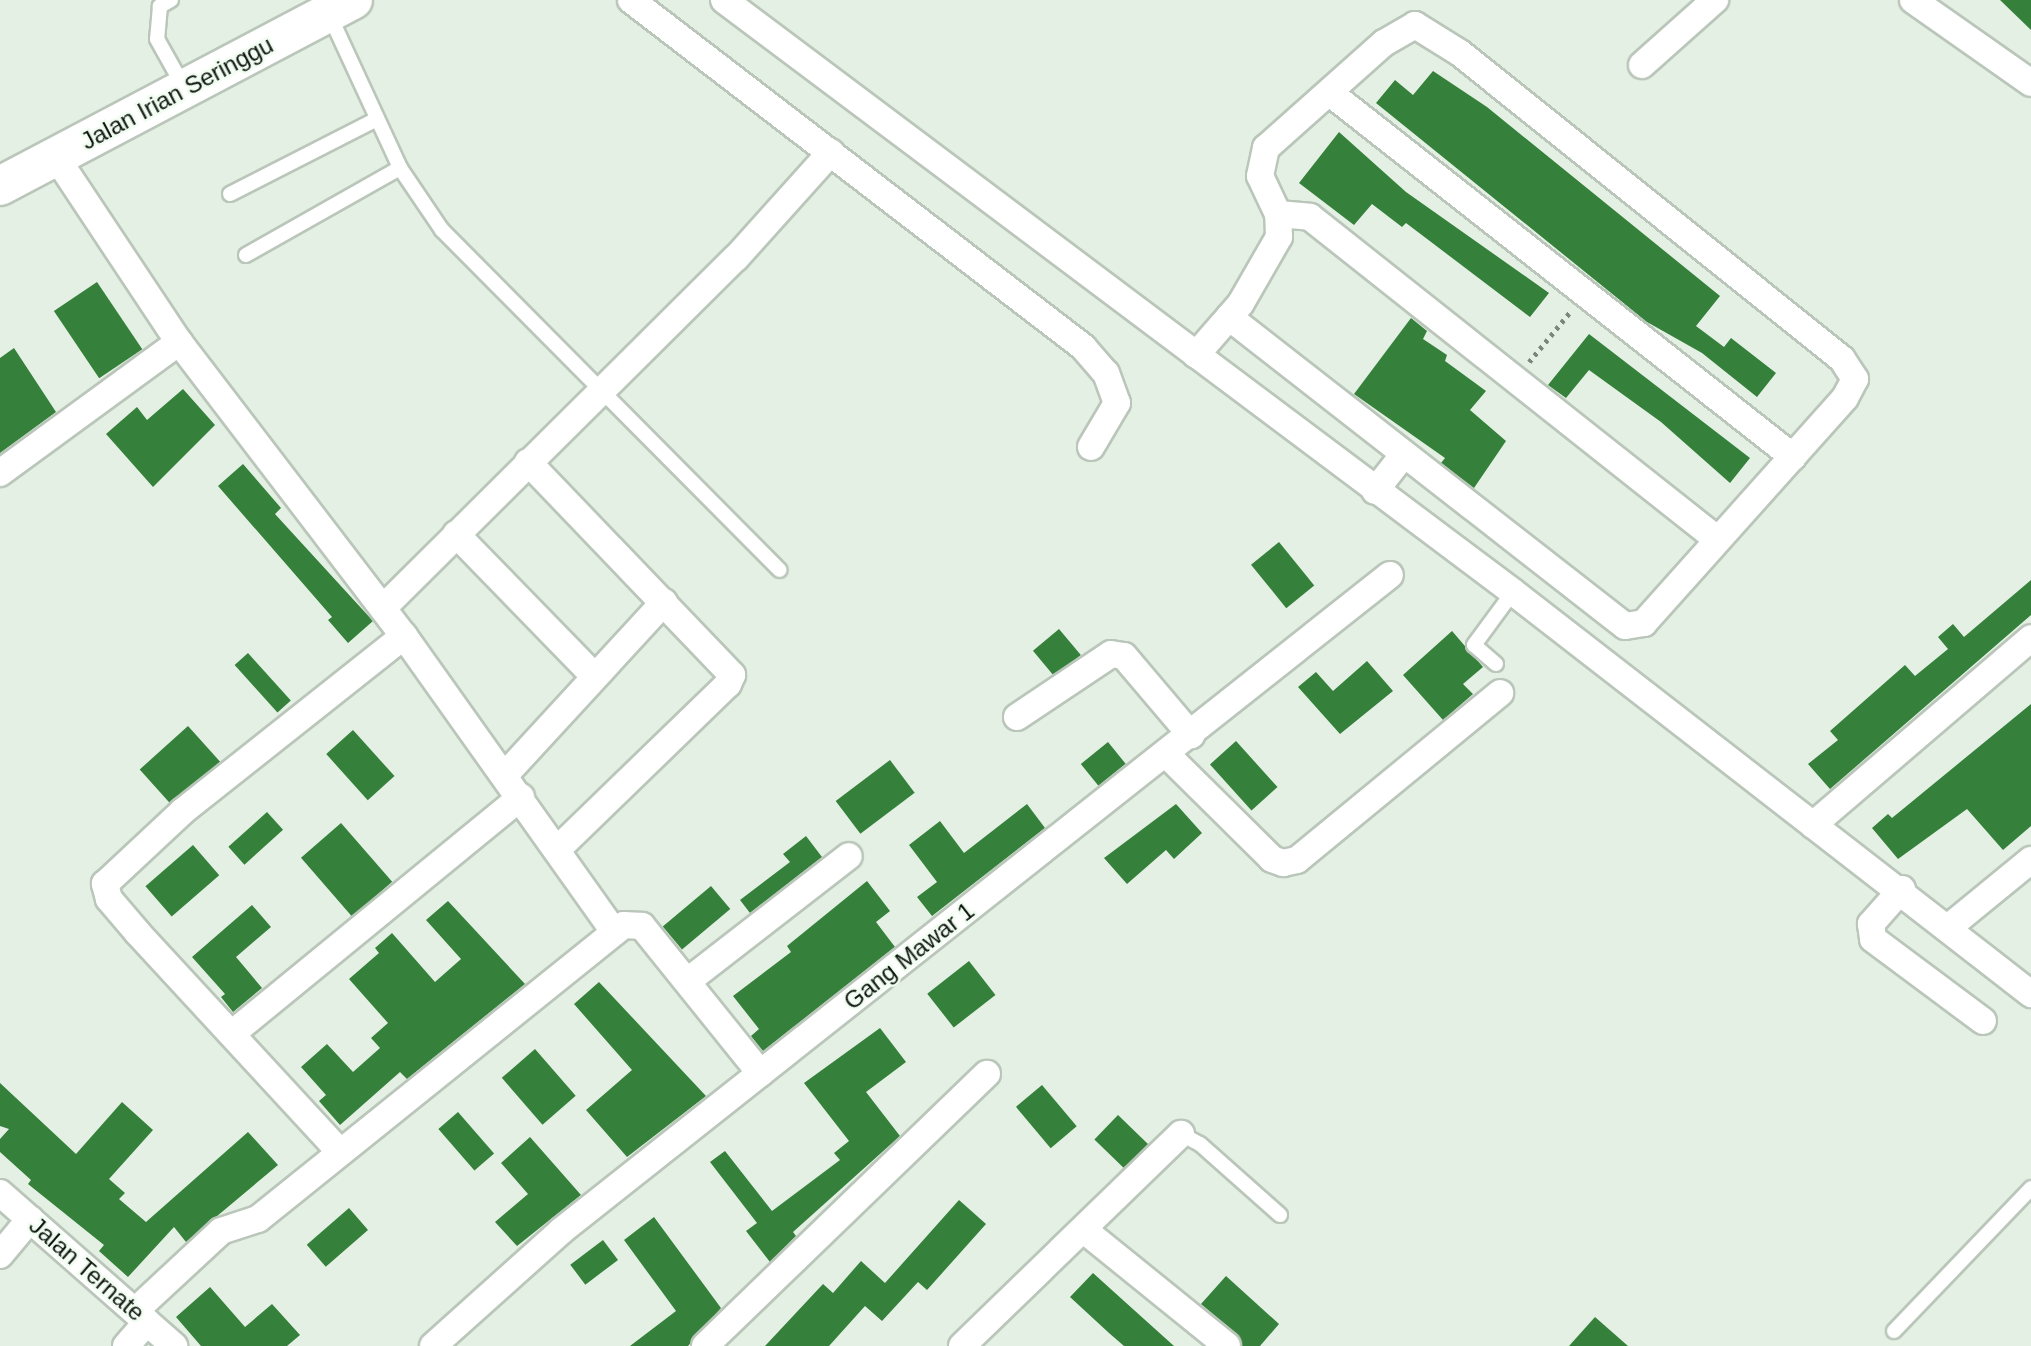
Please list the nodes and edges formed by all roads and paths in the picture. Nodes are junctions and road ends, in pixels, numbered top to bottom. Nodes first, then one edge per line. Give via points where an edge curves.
1 (172, 0) edge
2 (631, 0) edge
3 (724, 0) edge
4 (1715, 0) edge
5 (1913, 0) edge
6 (341, 7) edge
7 (1643, 65) dead end
8 (2031, 83) edge
9 (184, 89) junction
10 (1329, 93) junction
11 (377, 120) junction
12 (831, 152) junction
13 (56, 157) junction
14 (400, 168) junction
15 (0, 186) edge
16 (230, 194) dead end
17 (1279, 214) junction
18 (246, 255) dead end
19 (1586, 292) junction
20 (1229, 317) junction
21 (179, 342) junction
22 (1196, 355) junction
23 (1517, 377) junction
24 (601, 393) junction
25 (1091, 447) dead end
26 (1404, 454) junction
27 (1793, 457) junction
28 (528, 462) junction
29 (0, 472) edge
30 (1375, 491) junction
31 (456, 534) junction
32 (1718, 540) junction
33 (780, 570) dead end
34 (1390, 575) dead end
35 (1509, 597) junction
36 (664, 602) junction
37 (383, 608) junction
38 (404, 636) junction
39 (2031, 638) edge
40 (1496, 664) dead end
41 (595, 677) junction
42 (1500, 693) dead end
43 (1017, 717) dead end
44 (1191, 735) junction
45 (1166, 754) junction
46 (505, 775) junction
47 (521, 797) junction
48 (1813, 825) junction
49 (559, 848) junction
50 (849, 856) dead end
51 (2031, 860) edge
52 (1898, 893) junction
53 (1949, 927) junction
54 (614, 932) junction
55 (690, 980) junction
56 (2031, 994) edge
57 (1983, 1021) dead end
58 (234, 1032) junction
59 (760, 1073) junction
60 (988, 1074) dead end
61 (1181, 1134) joint
62 (340, 1152) junction
63 (2031, 1188) edge
64 (0, 1193) edge
65 (1280, 1215) dead end
66 (30, 1219) junction
67 (1084, 1230) junction
68 (0, 1255) edge
69 (141, 1316) junction
70 (1894, 1331) dead end
71 (126, 1346) edge
72 (174, 1346) edge
73 (433, 1346) edge
74 (705, 1346) edge
75 (962, 1346) edge
76 (1227, 1346) edge

1 - 9 lane via 160,6 157,39
2 - 12 street
3 - 22 street
4 - 7 street
5 - 8 street
6 - 9 street, Jalan Irian Seringgu
6 - 11 lane
9 - 13 street, Jalan Irian Seringgu
10 - 17 street via 1266,148 1260,176
10 - 19 street
10 - 27 street via 1384,43 1415,24 1460,53 1853,370 1855,379 1845,398
11 - 14 lane
11 - 16 lane
12 - 24 street via 736,258
12 - 25 street via 1083,347 1106,373 1117,403
13 - 15 street, Jalan Irian Seringgu
13 - 21 street
14 - 18 lane
14 - 24 lane via 442,230
17 - 20 street via 1279,237
17 - 23 street via 1310,217
19 - 23 path
19 - 27 street
20 - 22 street
20 - 26 street
21 - 29 street
21 - 37 street
22 - 30 street
23 - 32 street
24 - 28 street
24 - 33 lane
26 - 30 street
26 - 32 street via 1625,626 1644,623
27 - 32 street
28 - 31 street
28 - 36 street
30 - 35 street
31 - 37 street
31 - 41 street
34 - 44 street, Gang Mawar 1
35 - 40 lane via 1474,645
35 - 48 street
36 - 41 street
36 - 49 street via 727,667 729,684
37 - 38 street
38 - 46 street
38 - 58 street via 204,793 105,884 109,900
39 - 48 street
41 - 46 street
42 - 45 street via 1297,860 1283,863 1272,859
43 - 44 street via 1111,654 1124,656
44 - 45 street, Gang Mawar 1
45 - 59 street, Gang Mawar 1
46 - 47 street
47 - 49 street
47 - 58 street
48 - 52 street
49 - 54 street
50 - 55 street
51 - 53 street
52 - 53 street
52 - 57 street via 1871,924 1873,939
53 - 56 street
54 - 55 street via 634,922 642,926
54 - 62 street
55 - 59 street
58 - 62 street
59 - 73 street, Gang Mawar 1 via 561,1231
60 - 74 street
61 - 65 lane via 1200,1144
61 - 67 street
62 - 69 street via 258,1219 221,1231
63 - 70 lane
64 - 66 street, Jalan Ternate
66 - 68 street
66 - 69 street, Jalan Ternate
67 - 75 street
67 - 76 street
69 - 71 street
69 - 72 street, Jalan Ternate

